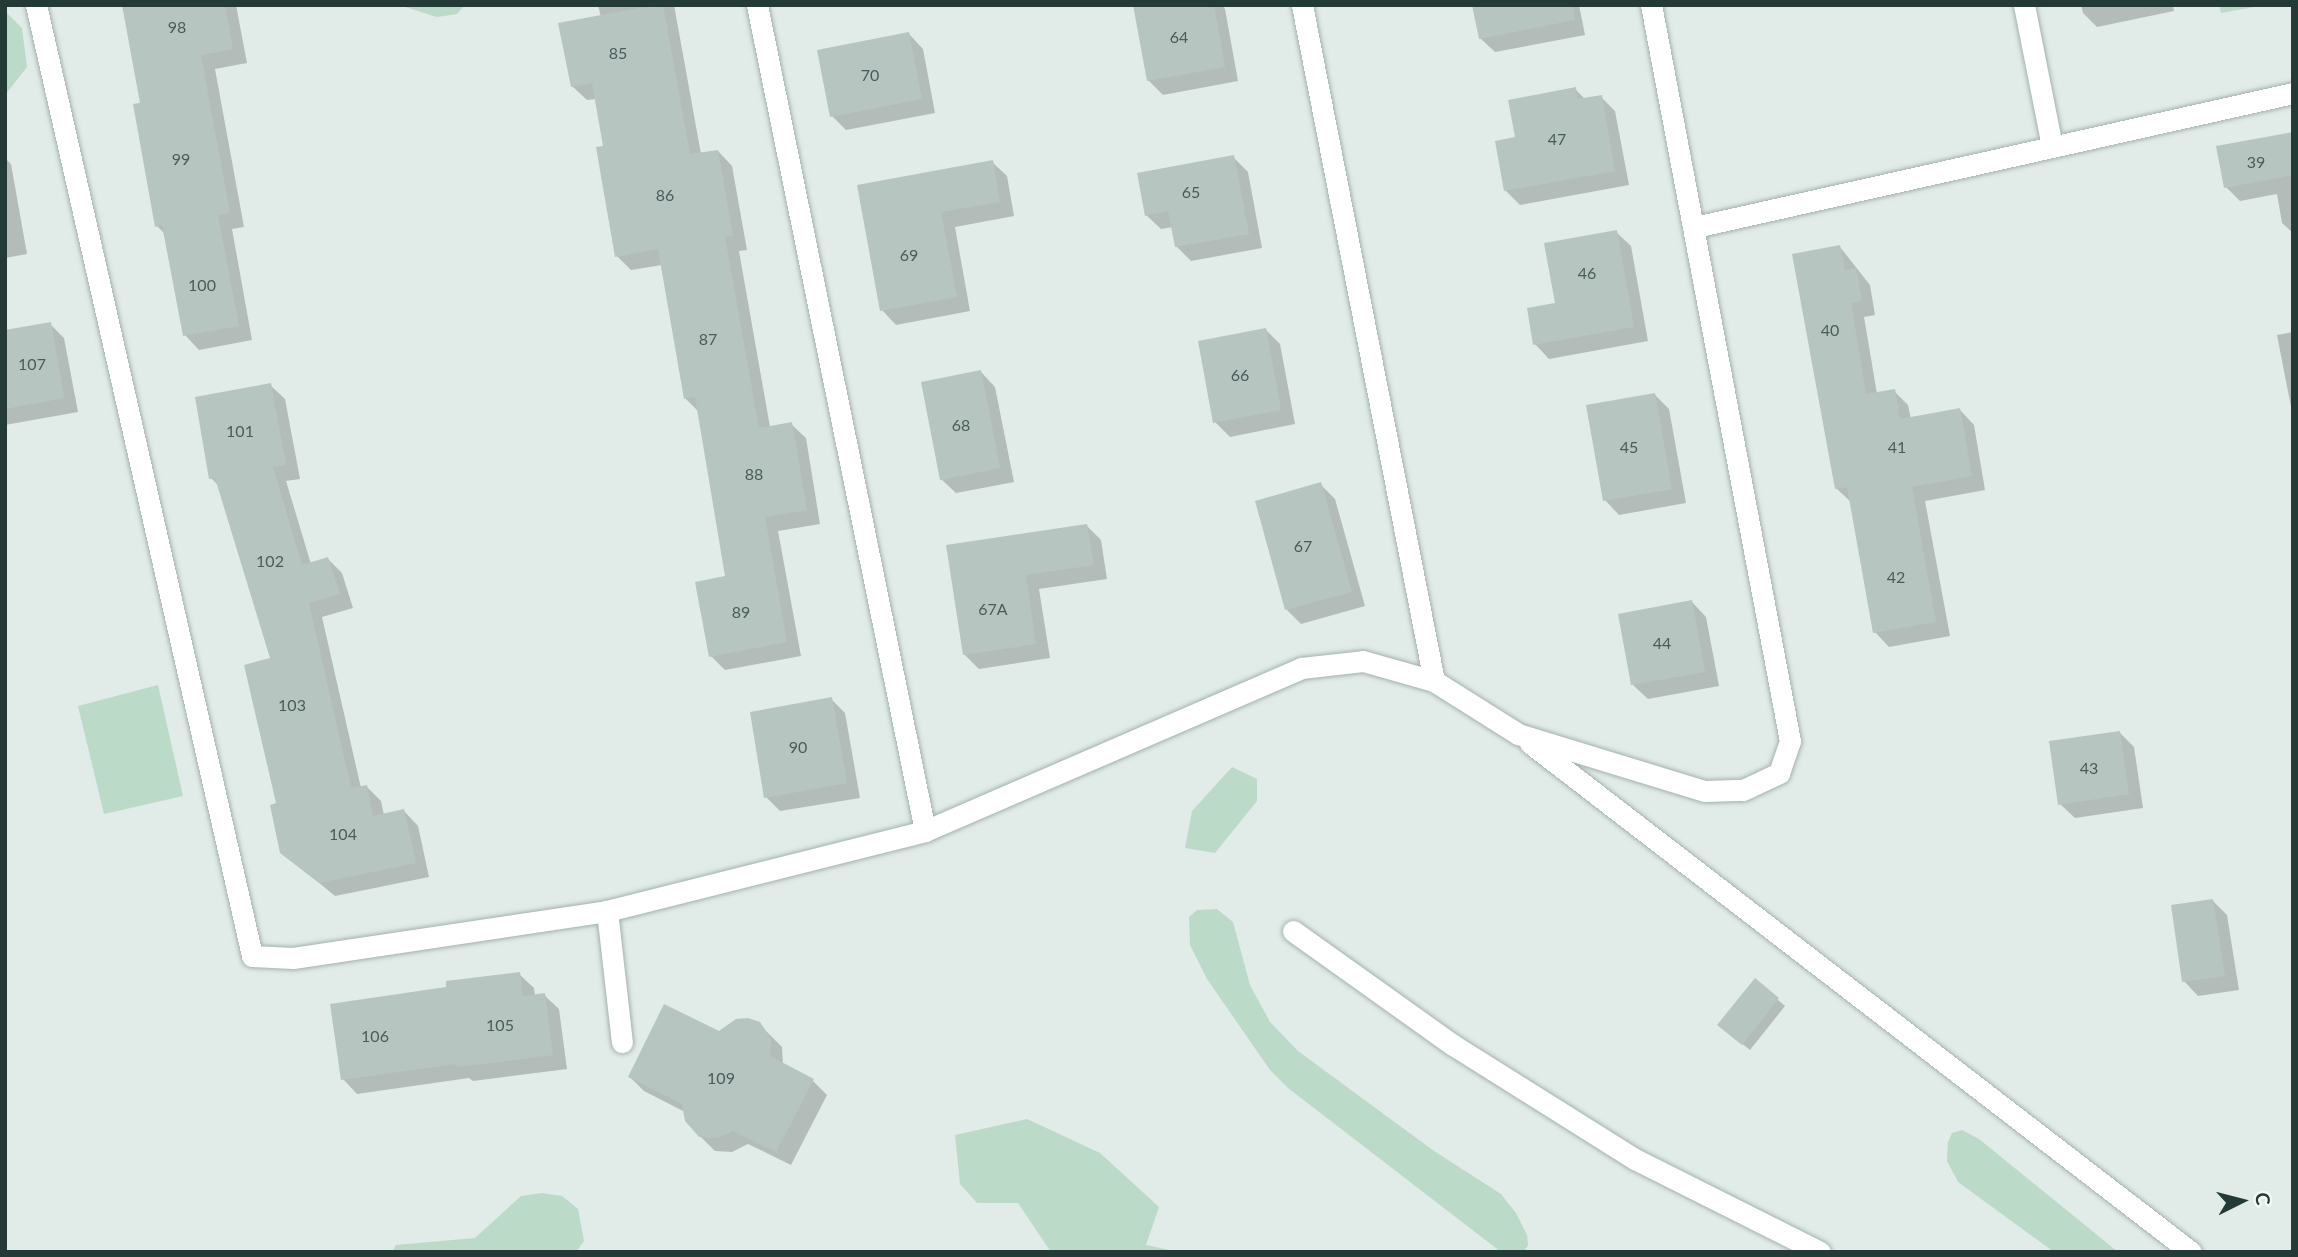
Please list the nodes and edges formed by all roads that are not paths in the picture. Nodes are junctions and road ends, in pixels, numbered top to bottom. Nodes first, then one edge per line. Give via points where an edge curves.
1 (36, 5) edge
2 (757, 5) edge
3 (1303, 5) edge
4 (1651, 5) edge
5 (2024, 5) edge
6 (2293, 93) edge
7 (2052, 146) junction
8 (1695, 227) junction
9 (1434, 681) junction
10 (1518, 734) junction
11 (925, 831) junction
12 (607, 911) junction
13 (1293, 931) dead end
14 (622, 1042) dead end
15 (1820, 1252) edge
16 (2191, 1252) edge

1 - 12 street via 252,956 293,958
2 - 11 street
3 - 9 street
4 - 8 street
5 - 7 street
6 - 7 street
7 - 8 street
8 - 10 street via 1790,741 1779,773 1743,790 1705,791
9 - 10 street
9 - 11 street via 1363,662 1301,668
10 - 16 street
11 - 12 street
12 - 14 street
13 - 15 street via 1454,1045 1635,1159

